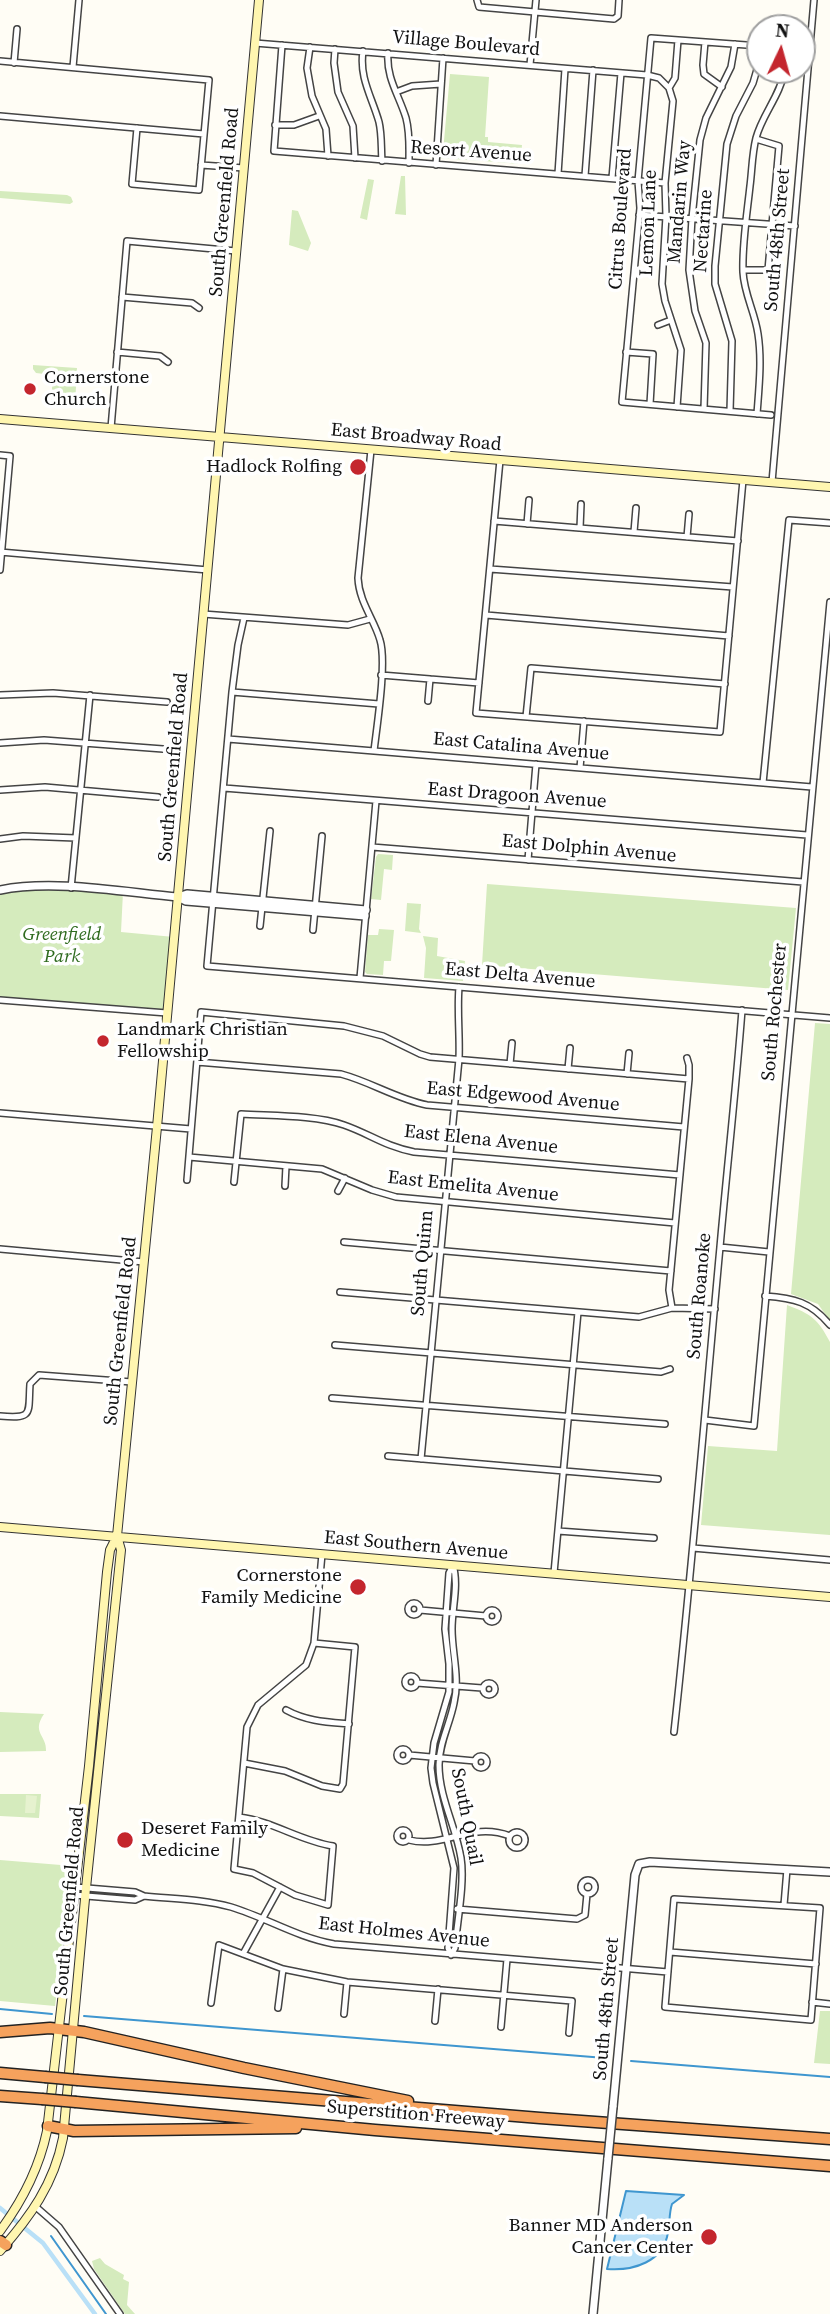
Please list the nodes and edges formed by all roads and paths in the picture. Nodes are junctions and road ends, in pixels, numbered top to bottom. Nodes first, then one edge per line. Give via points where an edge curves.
1 (79, 0) edge
2 (259, 0) edge
3 (477, 0) edge
4 (536, 0) edge
5 (619, 0) edge
6 (814, 0) edge
7 (535, 11) junction
8 (17, 29) dead end
9 (678, 40) junction
10 (705, 42) junction
11 (255, 43) junction
12 (735, 44) junction
13 (282, 45) junction
14 (746, 45) edge
15 (310, 47) junction
16 (335, 49) junction
17 (362, 51) junction
18 (388, 53) junction
19 (443, 58) junction
20 (0, 61) edge
21 (14, 63) junction
22 (530, 65) junction
23 (73, 67) junction
24 (565, 68) junction
25 (593, 70) junction
26 (621, 73) junction
27 (647, 75) junction
28 (441, 84) junction
29 (752, 84) edge
30 (780, 84) edge
31 (669, 88) junction
32 (722, 88) junction
33 (396, 92) junction
34 (771, 108) junction
35 (780, 112) dead end
36 (0, 116) edge
37 (319, 116) junction
38 (275, 125) junction
39 (137, 128) junction
40 (204, 134) junction
41 (756, 139) junction
42 (328, 156) junction
43 (355, 158) junction
44 (382, 161) junction
45 (409, 163) junction
46 (201, 165) junction
47 (436, 165) junction
48 (244, 168) junction
49 (558, 174) junction
50 (585, 176) junction
51 (612, 178) junction
52 (638, 181) junction
53 (665, 183) junction
54 (639, 215) junction
55 (666, 216) junction
56 (692, 218) junction
57 (719, 220) junction
58 (746, 222) junction
59 (772, 224) junction
60 (795, 226) junction
61 (236, 251) junction
62 (743, 270) junction
63 (122, 297) junction
64 (760, 302) dead end
65 (752, 306) junction
66 (199, 308) dead end
67 (671, 320) junction
68 (659, 325) dead end
69 (117, 352) junction
70 (626, 352) junction
71 (168, 362) dead end
72 (650, 404) junction
73 (677, 407) junction
74 (704, 409) junction
75 (730, 411) junction
76 (757, 414) junction
77 (771, 415) dead end
78 (0, 419) edge
79 (111, 428) junction
80 (220, 436) junction
81 (371, 450) junction
82 (0, 455) edge
83 (500, 460) junction
84 (743, 480) junction
85 (772, 482) junction
86 (830, 487) edge
87 (528, 500) dead end
88 (3, 504) edge
89 (581, 504) dead end
90 (636, 508) dead end
91 (689, 514) dead end
92 (494, 521) junction
93 (830, 523) edge
94 (527, 524) junction
95 (579, 528) junction
96 (634, 533) junction
97 (687, 537) junction
98 (738, 541) junction
99 (1, 552) edge
100 (490, 569) junction
101 (0, 570) edge
102 (208, 570) junction
103 (733, 587) junction
104 (830, 602) edge
105 (203, 614) junction
106 (486, 615) junction
107 (244, 618) junction
108 (370, 619) junction
109 (729, 636) junction
110 (381, 675) junction
111 (430, 679) junction
112 (479, 683) junction
113 (725, 684) junction
114 (232, 692) junction
115 (0, 695) edge
116 (90, 695) junction
117 (428, 701) dead end
118 (167, 702) dead end
119 (379, 704) junction
120 (526, 717) junction
121 (584, 721) junction
122 (228, 739) junction
123 (85, 742) junction
124 (0, 743) edge
125 (163, 749) dead end
126 (374, 751) junction
127 (536, 764) junction
128 (580, 768) junction
129 (763, 783) junction
130 (812, 787) junction
131 (224, 788) junction
132 (0, 790) edge
133 (80, 790) junction
134 (158, 797) dead end
135 (376, 801) junction
136 (532, 812) junction
137 (270, 831) dead end
138 (807, 835) junction
139 (322, 836) dead end
140 (76, 838) junction
141 (0, 839) edge
142 (372, 847) junction
143 (528, 860) junction
144 (803, 882) junction
145 (71, 888) junction
146 (0, 890) edge
147 (178, 897) junction
148 (213, 900) junction
149 (262, 904) junction
150 (315, 909) junction
151 (366, 913) junction
152 (260, 926) dead end
153 (313, 930) dead end
154 (360, 978) junction
155 (459, 987) junction
156 (0, 1000) edge
157 (742, 1010) junction
158 (167, 1013) junction
159 (790, 1014) junction
160 (830, 1017) edge
161 (512, 1043) dead end
162 (570, 1048) dead end
163 (629, 1053) dead end
164 (687, 1058) dead end
165 (459, 1059) junction
166 (197, 1062) junction
167 (510, 1064) junction
168 (568, 1069) junction
169 (627, 1074) junction
170 (689, 1079) junction
171 (454, 1108) junction
172 (0, 1113) edge
173 (157, 1126) junction
174 (684, 1127) junction
175 (191, 1129) junction
176 (449, 1156) junction
177 (189, 1157) junction
178 (236, 1161) junction
179 (286, 1166) junction
180 (680, 1175) junction
181 (345, 1178) junction
182 (187, 1180) dead end
183 (234, 1182) dead end
184 (285, 1186) dead end
185 (338, 1191) dead end
186 (445, 1203) junction
187 (675, 1223) junction
188 (344, 1242) dead end
189 (720, 1247) junction
190 (0, 1249) edge
191 (440, 1251) junction
192 (769, 1252) junction
193 (144, 1262) junction
194 (671, 1271) junction
195 (340, 1292) dead end
196 (765, 1296) junction
197 (436, 1301) junction
198 (672, 1308) junction
199 (715, 1309) junction
200 (578, 1312) junction
201 (830, 1325) edge
202 (335, 1345) dead end
203 (431, 1353) junction
204 (574, 1365) junction
205 (670, 1369) dead end
206 (132, 1382) junction
207 (332, 1398) dead end
208 (426, 1405) junction
209 (0, 1416) edge
210 (569, 1417) junction
211 (705, 1420) junction
212 (664, 1424) dead end
213 (388, 1455) dead end
214 (421, 1458) junction
215 (564, 1471) junction
216 (658, 1479) dead end
217 (0, 1527) edge
218 (558, 1531) junction
219 (117, 1536) junction
220 (654, 1538) dead end
221 (693, 1548) junction
222 (322, 1554) junction
223 (830, 1560) edge
224 (453, 1565) junction
225 (554, 1573) junction
226 (690, 1585) junction
227 (830, 1597) edge
228 (420, 1610) dead end
229 (449, 1612) junction
230 (103, 1614) junction
231 (486, 1616) dead end
232 (314, 1643) junction
233 (110, 1658) junction
234 (99, 1663) junction
235 (417, 1683) dead end
236 (453, 1686) junction
237 (482, 1688) dead end
238 (286, 1710) dead end
239 (104, 1716) junction
240 (349, 1724) junction
241 (674, 1732) dead end
242 (410, 1755) dead end
243 (432, 1757) junction
244 (439, 1758) junction
245 (475, 1761) dead end
246 (244, 1763) junction
247 (239, 1817) junction
248 (455, 1836) junction
249 (510, 1836) dead end
250 (447, 1838) junction
251 (409, 1840) dead end
252 (787, 1869) junction
253 (830, 1872) edge
254 (280, 1887) junction
255 (75, 1891) junction
256 (85, 1892) junction
257 (587, 1894) dead end
258 (784, 1905) junction
259 (451, 1908) junction
260 (458, 1909) junction
261 (262, 1919) junction
262 (449, 1933) junction
263 (456, 1934) junction
264 (670, 1952) junction
265 (243, 1954) junction
266 (451, 1955) junction
267 (507, 1959) junction
268 (816, 1964) junction
269 (626, 1968) junction
270 (283, 1969) junction
271 (668, 1972) junction
272 (347, 1982) junction
273 (438, 1989) junction
274 (504, 1994) junction
275 (812, 2002) junction
276 (211, 2003) dead end
277 (830, 2004) edge
278 (278, 2008) dead end
279 (344, 2014) dead end
280 (435, 2021) dead end
281 (501, 2027) dead end
282 (59, 2029) junction
283 (75, 2031) junction
284 (0, 2032) edge
285 (569, 2033) dead end
286 (0, 2073) edge
287 (0, 2096) edge
288 (540, 2118) junction
289 (48, 2126) junction
290 (65, 2129) junction
291 (375, 2130) junction
292 (830, 2137) edge
293 (718, 2157) junction
294 (830, 2166) edge
295 (830, 2172) edge
296 (36, 2207) junction
297 (0, 2231) edge
298 (2, 2246) edge
299 (120, 2314) edge
300 (593, 2314) edge

1 - 23 street
2 - 11 main road, South Greenfield Road
3 - 7 street via 479,7
4 - 7 street
5 - 7 street via 614,19
6 - 60 street, South 48th Street
7 - 22 street
8 - 21 street
9 - 10 street
9 - 27 street, Citrus Boulevard via 651,38
9 - 31 street, Lemon Lane via 675,78
10 - 12 street
10 - 32 street via 704,74
11 - 13 street, Village Boulevard
11 - 48 main road, South Greenfield Road
12 - 14 street
12 - 32 street, Mandarin Way
13 - 15 street, Village Boulevard
13 - 38 street
15 - 16 street, Village Boulevard
15 - 37 street via 307,68
16 - 17 street, Village Boulevard
16 - 43 street via 338,92 353,126
17 - 18 street, Village Boulevard
17 - 44 street via 363,78 379,122
18 - 19 street, Village Boulevard
18 - 33 street via 389,77
19 - 22 street, Village Boulevard
19 - 28 street
20 - 21 street
21 - 23 street
22 - 24 street, Village Boulevard
23 - 40 street via 209,80
24 - 25 street, Village Boulevard
24 - 49 street
25 - 26 street, Village Boulevard
25 - 50 street
26 - 27 street, Village Boulevard
26 - 51 street
27 - 31 street, Village Boulevard via 659,78
27 - 52 street, Citrus Boulevard
28 - 33 street
28 - 47 street
29 - 57 street, Nectarine via 727,144
30 - 34 street
31 - 53 street, Lemon Lane via 673,101
32 - 56 street, Mandarin Way via 700,140
33 - 45 street via 409,133
34 - 35 street
34 - 41 street
36 - 39 street
37 - 38 street via 295,125
37 - 42 street via 326,129
38 - 42 street, Resort Avenue via 274,151
39 - 40 street
39 - 46 street via 132,184 199,190
40 - 46 street
41 - 58 street
41 - 59 street via 779,146
42 - 43 street, Resort Avenue
43 - 44 street, Resort Avenue
44 - 45 street, Resort Avenue
45 - 47 street, Resort Avenue
46 - 48 street
47 - 49 street, Resort Avenue
48 - 61 main road, South Greenfield Road
49 - 50 street, Resort Avenue
50 - 51 street, Resort Avenue
51 - 52 street, Resort Avenue
52 - 53 street, Resort Avenue
52 - 54 street, Citrus Boulevard
53 - 55 street, Lemon Lane
54 - 55 street
54 - 70 street, Citrus Boulevard
55 - 56 street
55 - 67 street, Lemon Lane via 662,284
56 - 57 street
56 - 74 street, Mandarin Way via 688,270 706,343
57 - 58 street
57 - 75 street, Nectarine via 715,284 732,341
58 - 59 street
58 - 62 street
59 - 60 street
59 - 62 street via 768,270
60 - 85 street, South 48th Street
61 - 63 street via 127,241
61 - 80 main road, South Greenfield Road
62 - 65 street
63 - 66 street via 192,303
63 - 69 street
64 - 65 street
65 - 76 street via 760,350
67 - 68 street
67 - 73 street, Lemon Lane via 681,350
69 - 71 street via 160,356
69 - 79 street
70 - 72 street via 653,354
70 - 72 street, Citrus Boulevard via 622,402
72 - 73 street
73 - 74 street
74 - 75 street
75 - 76 street
76 - 77 street
78 - 79 main road, East Broadway Road
79 - 80 main road, East Broadway Road
80 - 81 main road, East Broadway Road
80 - 102 main road, South Greenfield Road
81 - 83 main road, East Broadway Road
81 - 108 street via 358,578
82 - 88 street via 10,456
83 - 84 main road, East Broadway Road
83 - 92 street
84 - 85 main road, East Broadway Road
84 - 98 street
85 - 86 main road, East Broadway Road
87 - 94 street
88 - 99 street
89 - 95 street
90 - 96 street
91 - 97 street
92 - 94 street
92 - 100 street
93 - 129 street via 789,520
94 - 95 street
95 - 96 street
96 - 97 street
97 - 98 street
98 - 103 street
99 - 101 street
99 - 102 street
100 - 103 street
100 - 106 street
102 - 105 main road, South Greenfield Road
103 - 109 street
104 - 130 street, South Rochester
105 - 107 street
105 - 147 main road, South Greenfield Road
106 - 109 street
106 - 112 street
107 - 108 street via 348,625
107 - 114 street
108 - 110 street via 381,641
109 - 113 street
110 - 111 street
110 - 119 street
111 - 112 street
111 - 117 street
112 - 120 street via 476,713
113 - 120 street via 531,668
113 - 121 street via 720,732
114 - 119 street
114 - 122 street
115 - 116 street
116 - 118 street
116 - 123 street
119 - 126 street
120 - 121 street
121 - 128 street
122 - 126 street, East Catalina Avenue
122 - 131 street
123 - 124 street
123 - 125 street
123 - 133 street
126 - 127 street, East Catalina Avenue
127 - 128 street, East Catalina Avenue
127 - 136 street
128 - 129 street, East Catalina Avenue
129 - 130 street, East Catalina Avenue
130 - 138 street, South Rochester
131 - 135 street, East Dragoon Avenue
131 - 148 street
132 - 133 street
133 - 134 street
133 - 140 street
135 - 136 street, East Dragoon Avenue
135 - 142 street
136 - 138 street, East Dragoon Avenue
136 - 143 street
137 - 149 street
138 - 144 street, South Rochester
139 - 150 street
140 - 141 street
140 - 145 street
142 - 143 street, East Dolphin Avenue
142 - 151 street
143 - 144 street, East Dolphin Avenue
144 - 159 street, South Rochester
145 - 146 street
145 - 147 street
147 - 148 street
147 - 158 main road, South Greenfield Road
148 - 149 street
148 - 154 street, East Delta Avenue via 207,966
149 - 150 street
149 - 152 street
150 - 151 street
150 - 153 street
151 - 154 street
154 - 155 street, East Delta Avenue
155 - 157 street, East Delta Avenue
155 - 165 street, South Quinn
156 - 158 street
157 - 159 street, East Delta Avenue
157 - 189 street, South Roanoke
158 - 173 main road, South Greenfield Road
159 - 160 street, East Delta Avenue
159 - 192 street, South Rochester
161 - 167 street
162 - 168 street
163 - 169 street
164 - 170 street
165 - 166 street via 420,1054 383,1036 344,1026 201,1012
165 - 167 street
165 - 171 street, South Quinn
166 - 171 street, East Edgewood Avenue via 341,1074 410,1101
166 - 175 street
167 - 168 street
168 - 169 street
169 - 170 street
170 - 174 street
171 - 174 street, East Edgewood Avenue
171 - 176 street, South Quinn
172 - 173 street
173 - 175 street
173 - 193 main road, South Greenfield Road
174 - 180 street
175 - 177 street
176 - 178 street, East Elena Avenue via 399,1149 328,1121 241,1114
176 - 180 street, East Elena Avenue
176 - 186 street, South Quinn
177 - 178 street, East Emelita Avenue
177 - 182 street
178 - 179 street, East Emelita Avenue
178 - 183 street
179 - 181 street, East Emelita Avenue via 322,1168
179 - 184 street
180 - 187 street
181 - 185 street
181 - 186 street, East Emelita Avenue via 396,1197
186 - 187 street, East Emelita Avenue
186 - 191 street, South Quinn
187 - 194 street
188 - 191 street
189 - 192 street
189 - 199 street, South Roanoke
190 - 193 street
191 - 194 street
191 - 197 street, South Quinn
192 - 196 street, South Rochester
193 - 206 main road, South Greenfield Road
194 - 198 street
195 - 197 street
196 - 201 street via 799,1301 819,1311
196 - 211 street, South Rochester via 754,1426
197 - 200 street
197 - 203 street, South Quinn
198 - 199 street
198 - 200 street via 639,1317
199 - 211 street, South Roanoke
200 - 204 street
202 - 203 street
203 - 204 street
203 - 208 street, South Quinn
204 - 205 street
204 - 210 street
206 - 209 street via 39,1375 30,1384 25,1417
206 - 219 main road, South Greenfield Road
207 - 208 street
208 - 210 street
208 - 214 street, South Quinn
210 - 212 street
210 - 215 street
211 - 221 street, South Roanoke
213 - 214 street
214 - 215 street
215 - 216 street
215 - 218 street
217 - 219 main road, East Southern Avenue
218 - 220 street
218 - 225 street
219 - 222 main road, East Southern Avenue
219 - 230 main road, South Greenfield Road via 110,1550
219 - 233 main road, South Greenfield Road via 121,1550
221 - 223 street
221 - 226 street, South Roanoke
222 - 224 main road, East Southern Avenue
222 - 232 street
224 - 225 main road, East Southern Avenue
224 - 229 street, South Quail
225 - 226 main road, East Southern Avenue
226 - 227 main road, East Southern Avenue
226 - 241 street
228 - 229 street
229 - 231 street
229 - 236 street, South Quail via 445,1635
230 - 233 main road via 108,1622 106,1653
230 - 234 main road, South Greenfield Road
232 - 240 street via 355,1647
232 - 246 street via 306,1665 252,1715
233 - 239 main road, South Greenfield Road
234 - 239 main road via 104,1670
234 - 255 main road, South Greenfield Road
235 - 236 street
236 - 237 street
236 - 243 street, South Quail
236 - 244 street, South Quail via 454,1703
238 - 240 street via 311,1721
239 - 256 main road, South Greenfield Road
240 - 246 street via 340,1788 322,1787 285,1771
242 - 243 street
243 - 244 street
243 - 250 street, South Quail via 433,1783
244 - 245 street
244 - 248 street, South Quail
246 - 247 street
247 - 254 street via 234,1869
247 - 254 street via 333,1846 328,1905
248 - 249 street via 490,1830
248 - 250 street
248 - 260 street, South Quail via 462,1868
250 - 251 street
250 - 259 street, South Quail via 454,1868
252 - 253 street
252 - 258 street
252 - 269 street, South 48th Street via 639,1864
254 - 261 street
255 - 256 street, East Holmes Avenue
255 - 282 main road, South Greenfield Road
256 - 261 street, East Holmes Avenue via 135,1900 144,1896 219,1904
256 - 283 main road, South Greenfield Road
257 - 260 street via 585,1915 577,1919
258 - 264 street via 674,1899
258 - 268 street via 820,1908
259 - 260 street
259 - 262 street, South Quail
260 - 263 street, South Quail
261 - 265 street
261 - 266 street, East Holmes Avenue via 326,1943
262 - 263 street
262 - 266 street, South Quail
263 - 266 street, South Quail
264 - 268 street
264 - 271 street
265 - 270 street
265 - 276 street via 219,1945
266 - 267 street, East Holmes Avenue
267 - 269 street, East Holmes Avenue
267 - 274 street
268 - 275 street
269 - 271 street, East Holmes Avenue
269 - 300 street, South 48th Street, bridge
270 - 272 street
270 - 278 street
271 - 275 street via 665,2007 811,2020
272 - 273 street
272 - 279 street
273 - 274 street
273 - 280 street
274 - 281 street
274 - 285 street via 572,2001
275 - 277 street
282 - 283 highway
282 - 284 highway
282 - 289 main road, South Greenfield Road
283 - 288 highway via 404,2101
283 - 290 main road, South Greenfield Road
286 - 288 highway, Superstition Freeway, bridge
287 - 291 highway, Superstition Freeway, bridge
288 - 292 highway, Superstition Freeway
289 - 290 highway
289 - 297 main road, South Greenfield Road via 37,2167
290 - 291 highway
290 - 296 main road, South Greenfield Road via 52,2176
291 - 293 highway, Superstition Freeway
293 - 294 highway, Superstition Freeway
293 - 295 highway
296 - 298 main road, South Greenfield Road
296 - 299 street via 59,2227

